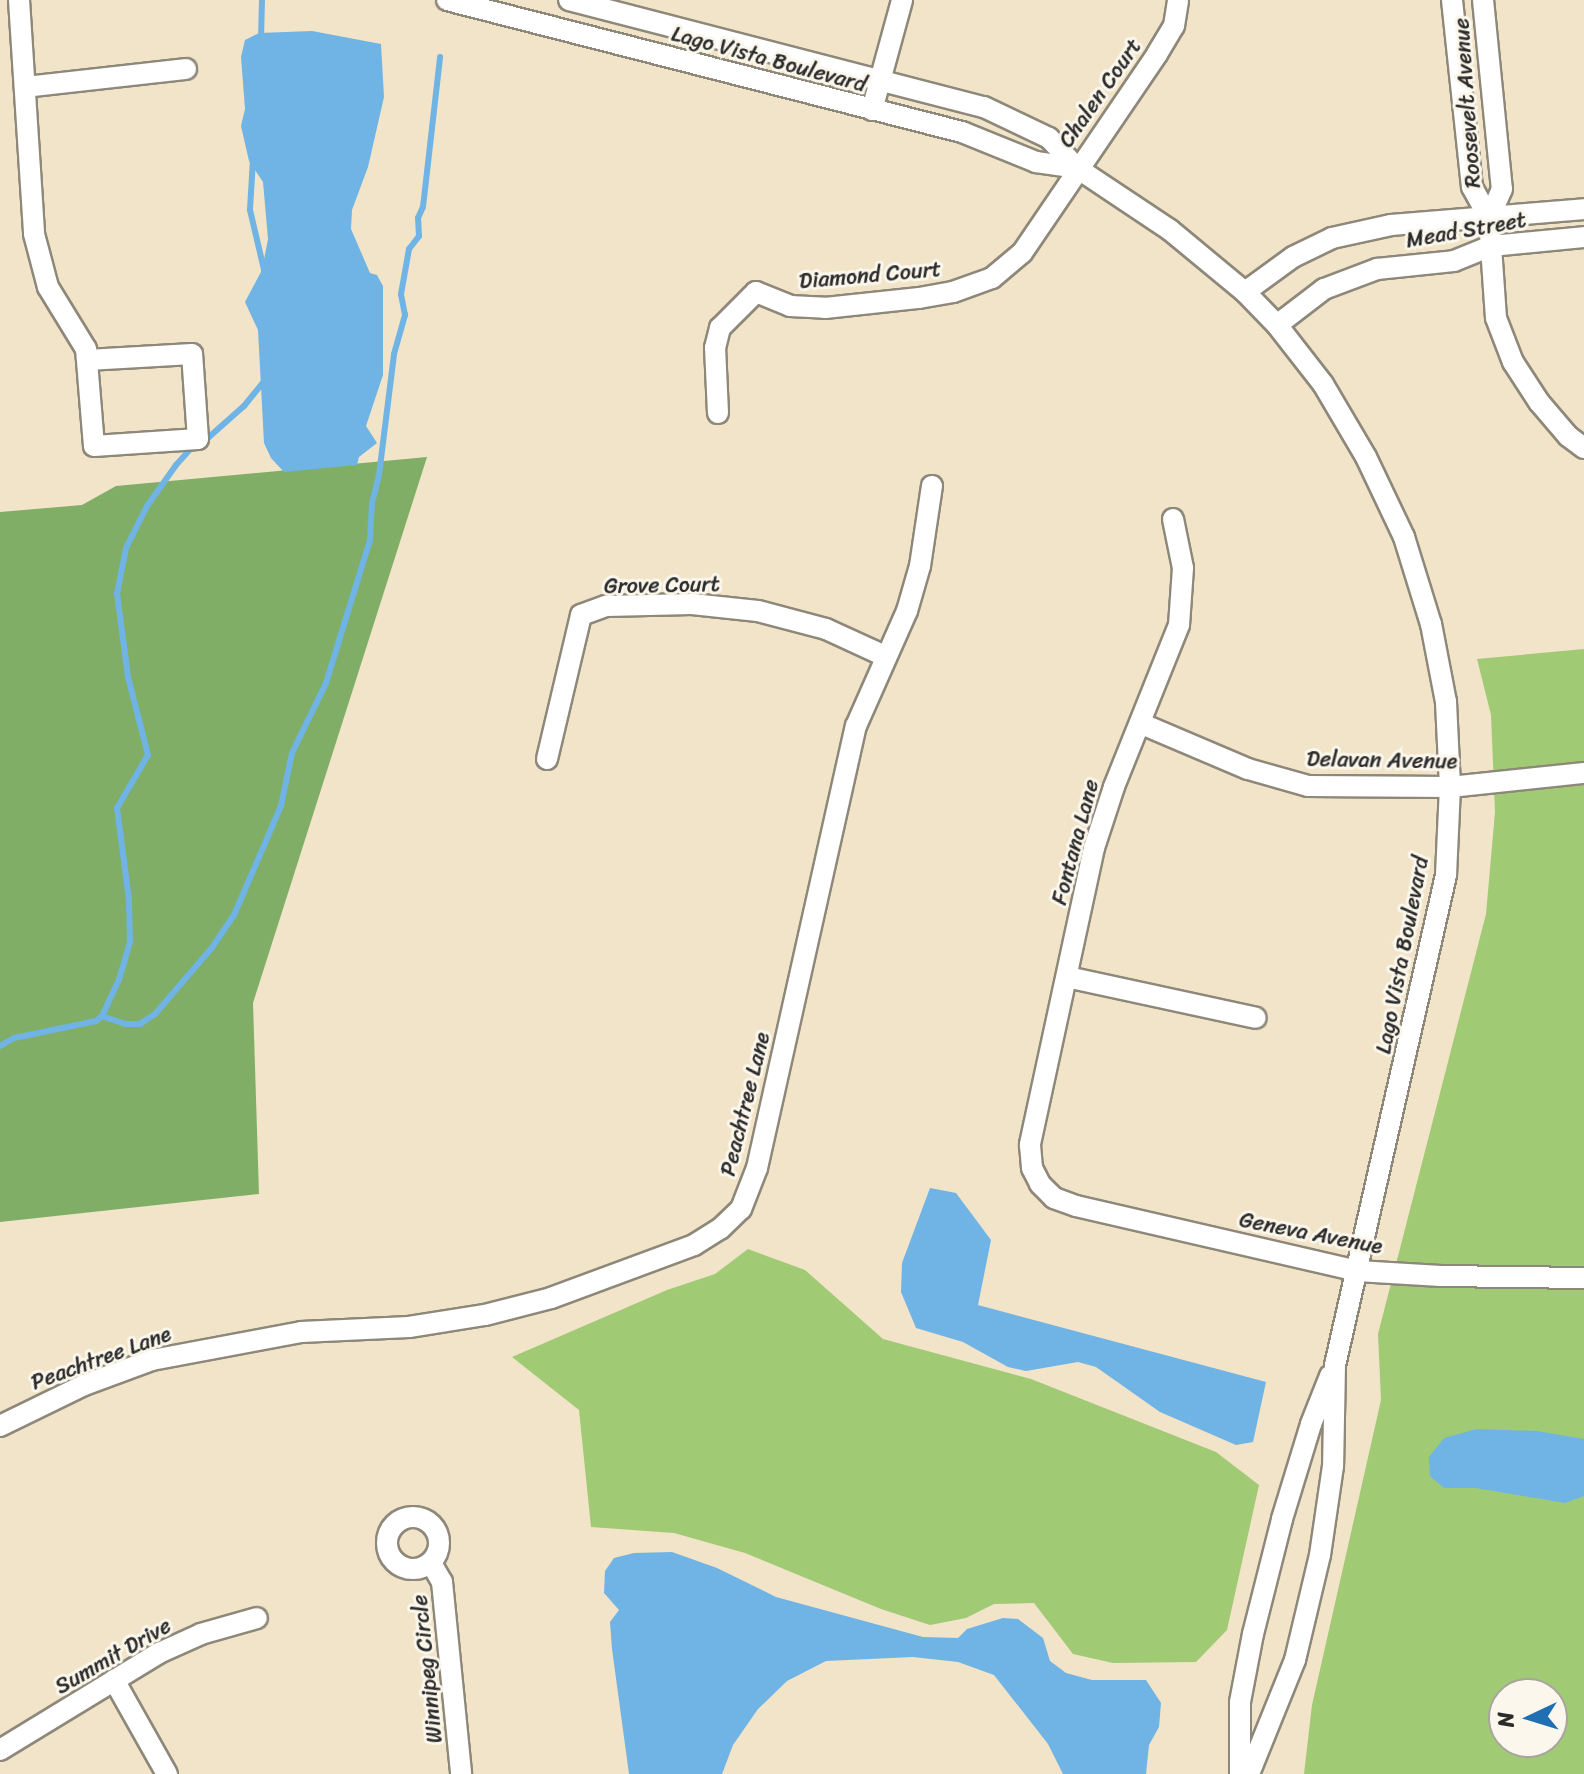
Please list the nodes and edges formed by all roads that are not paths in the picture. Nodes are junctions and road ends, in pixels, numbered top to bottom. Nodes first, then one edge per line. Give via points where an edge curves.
1 (12, 0) edge
2 (19, 0) edge
3 (447, 0) edge
4 (569, 0) edge
5 (902, 0) edge
6 (1178, 0) edge
7 (1452, 0) edge
8 (1483, 0) edge
9 (0, 2) edge
10 (186, 69) dead end
11 (882, 78) junction
12 (25, 87) junction
13 (872, 110) junction
14 (1077, 168) junction
15 (1584, 209) edge
16 (1489, 218) junction
17 (1584, 237) edge
18 (1491, 246) junction
19 (1245, 292) junction
20 (1277, 325) junction
21 (87, 360) junction
22 (718, 413) dead end
23 (1584, 448) edge
24 (932, 486) dead end
25 (1173, 519) dead end
26 (885, 656) junction
27 (1142, 724) junction
28 (547, 759) dead end
29 (1584, 773) edge
30 (1450, 787) junction
31 (1067, 977) junction
32 (1256, 1018) dead end
33 (1040, 1184) joint
34 (1357, 1271) junction
35 (1584, 1278) edge
36 (1335, 1365) junction
37 (0, 1426) edge
38 (431, 1563) dead end
39 (257, 1618) dead end
40 (114, 1680) junction
41 (0, 1750) edge
42 (167, 1774) edge
43 (461, 1774) edge
44 (1240, 1774) edge
45 (1249, 1774) edge

1 - 9 street
2 - 12 street
3 - 13 street, Lago Vista Boulevard
4 - 11 street, Lago Vista Boulevard
5 - 11 street
6 - 14 street, Chalen Court via 1169,35
7 - 16 street, Roosevelt Avenue via 1472,187
8 - 16 street, Roosevelt Avenue via 1502,189
10 - 12 street
11 - 13 street
11 - 14 street, Lago Vista Boulevard via 984,107 1049,138
12 - 21 street via 34,234 48,287 86,349
13 - 14 street, Lago Vista Boulevard via 962,132 1036,162
14 - 19 street, Lago Vista Boulevard via 1170,230
14 - 22 street, Diamond Court via 1022,253 992,278 953,292 825,308 790,306 756,292 720,328 715,348
15 - 16 street, Mead Street
16 - 18 street
16 - 19 street, Mead Street via 1391,225 1332,238 1293,257
17 - 18 street, Mead Street
18 - 20 street, Mead Street via 1454,261 1377,269 1324,289
18 - 23 street via 1496,318 1513,362 1539,402
19 - 20 street, Lago Vista Boulevard
20 - 30 street, Lago Vista Boulevard via 1323,384 1404,537 1431,624 1446,702
21 - 21 street via 94,446 198,439 192,354
24 - 26 street, Peachtree Lane via 920,566 907,611
25 - 27 street, Fontana Lane via 1183,568 1179,625
26 - 28 street, Grove Court via 826,629 758,611 692,604 606,606 581,615
26 - 37 street, Peachtree Lane via 856,726 757,1168 741,1209 720,1229 694,1245 551,1298 485,1315 409,1327 301,1332 152,1360 84,1385
27 - 30 street, Delavan Avenue via 1248,769 1308,786
27 - 31 street, Fontana Lane via 1094,848
29 - 30 street, Delavan Avenue
30 - 34 street, Lago Vista Boulevard via 1446,875
31 - 32 street
31 - 33 street, Fontana Lane via 1030,1145
33 - 34 street, Geneva Avenue via 1054,1198 1076,1206
34 - 35 street, Geneva Avenue
34 - 36 street, Lago Vista Boulevard
36 - 44 street via 1282,1519 1253,1634 1240,1702
36 - 45 street, Lago Vista Boulevard via 1333,1466 1320,1555 1295,1660
38 - 43 street, Winnipeg Circle via 442,1582
39 - 40 street, Summit Drive via 201,1634
40 - 41 street, Summit Drive
40 - 42 street

